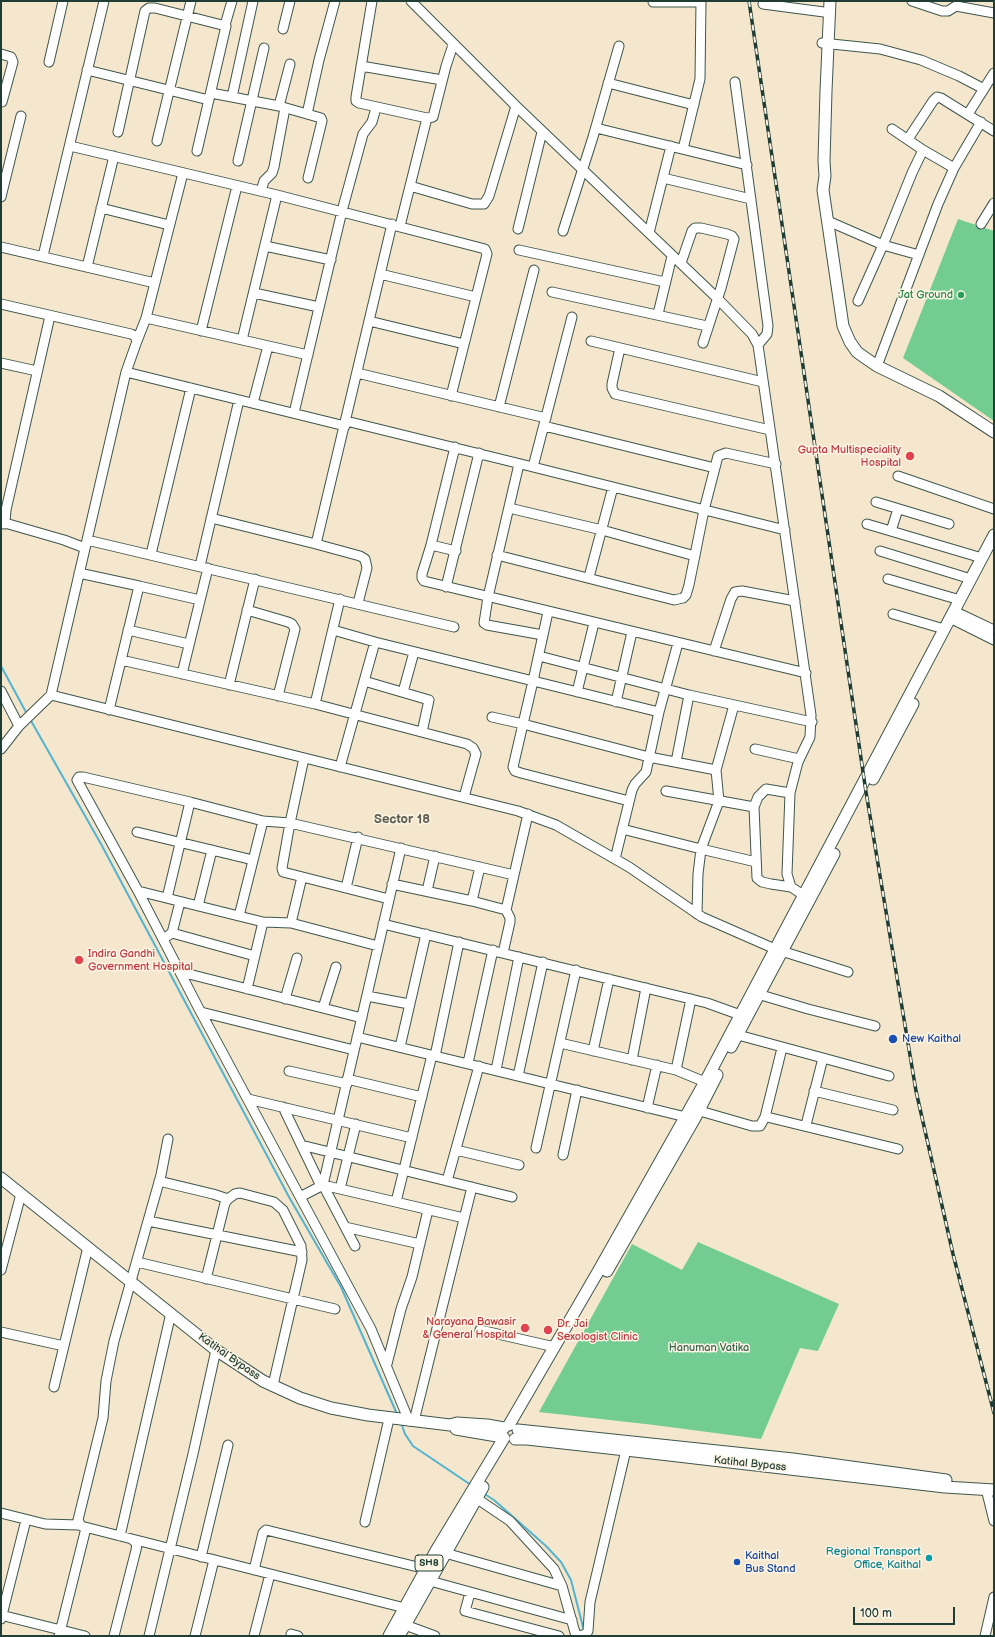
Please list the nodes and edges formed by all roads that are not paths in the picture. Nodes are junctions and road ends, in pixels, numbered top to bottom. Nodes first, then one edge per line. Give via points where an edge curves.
1 (62, 1) edge
2 (104, 1) edge
3 (191, 1) edge
4 (232, 1) edge
5 (254, 1) edge
6 (290, 1) edge
7 (335, 1) edge
8 (372, 1) edge
9 (411, 1) edge
10 (701, 1) edge
11 (830, 1) edge
12 (912, 1) edge
13 (653, 2) dead end
14 (762, 4) dead end
15 (824, 6) edge
16 (994, 13) edge
17 (187, 17) junction
18 (225, 25) junction
19 (283, 28) dead end
20 (825, 43) junction
21 (454, 45) junction
22 (619, 46) dead end
23 (264, 48) dead end
24 (1, 54) edge
25 (49, 62) dead end
26 (290, 64) dead end
27 (361, 66) junction
28 (87, 70) junction
29 (994, 73) edge
30 (130, 80) junction
31 (442, 80) junction
32 (735, 82) dead end
33 (608, 83) junction
34 (984, 89) junction
35 (169, 91) junction
36 (210, 96) junction
37 (232, 97) junction
38 (251, 101) junction
39 (2, 102) dead end
40 (694, 105) junction
41 (516, 106) junction
42 (282, 107) junction
43 (376, 108) junction
44 (307, 114) junction
45 (968, 114) junction
46 (20, 116) dead end
47 (428, 118) junction
48 (980, 122) junction
49 (596, 128) junction
50 (892, 129) dead end
51 (994, 131) edge
52 (118, 132) dead end
53 (542, 132) junction
54 (908, 139) junction
55 (157, 141) dead end
56 (70, 146) junction
57 (671, 146) junction
58 (683, 149) junction
59 (923, 150) junction
60 (197, 151) dead end
61 (114, 156) junction
62 (238, 161) dead end
63 (747, 165) junction
64 (954, 168) junction
65 (583, 171) junction
66 (182, 173) junction
67 (308, 178) dead end
68 (663, 178) junction
69 (237, 186) junction
70 (410, 186) junction
71 (261, 191) junction
72 (277, 195) junction
73 (1, 197) edge
74 (752, 199) junction
75 (994, 203) edge
76 (101, 208) junction
77 (342, 212) junction
78 (828, 221) junction
79 (981, 224) dead end
80 (169, 225) junction
81 (396, 225) junction
82 (518, 229) dead end
83 (563, 231) dead end
84 (649, 233) junction
85 (883, 245) junction
86 (265, 246) junction
87 (1, 247) edge
88 (519, 250) dead end
89 (43, 256) junction
90 (672, 256) junction
91 (918, 256) junction
92 (330, 260) junction
93 (681, 263) junction
94 (87, 267) junction
95 (534, 270) dead end
96 (380, 274) junction
97 (666, 282) junction
98 (155, 283) junction
99 (552, 292) dead end
100 (254, 293) junction
101 (476, 297) junction
102 (717, 298) junction
103 (858, 301) dead end
104 (1, 304) edge
105 (319, 307) junction
106 (658, 314) junction
107 (50, 316) junction
108 (572, 317) dead end
109 (146, 318) junction
110 (370, 322) junction
111 (707, 326) junction
112 (202, 331) junction
113 (242, 340) junction
114 (137, 341) junction
115 (591, 341) dead end
116 (703, 343) dead end
117 (464, 344) junction
118 (758, 345) junction
119 (268, 346) junction
120 (620, 348) junction
121 (308, 355) junction
122 (1, 363) edge
123 (877, 366) junction
124 (37, 371) junction
125 (126, 372) junction
126 (357, 373) junction
127 (763, 382) junction
128 (191, 388) junction
129 (451, 396) junction
130 (239, 400) junction
131 (253, 403) junction
132 (499, 407) junction
133 (294, 413) junction
134 (545, 422) junction
135 (345, 423) junction
136 (770, 430) junction
137 (994, 432) edge
138 (455, 447) junction
139 (479, 453) junction
140 (519, 464) junction
141 (776, 464) junction
142 (533, 467) junction
143 (715, 468) junction
144 (898, 476) dead end
145 (613, 487) junction
146 (876, 502) dead end
147 (509, 508) junction
148 (898, 509) junction
149 (994, 509) edge
150 (704, 510) junction
151 (212, 518) junction
152 (3, 523) edge
153 (868, 524) dead end
154 (949, 524) dead end
155 (602, 530) junction
156 (785, 530) junction
157 (891, 531) junction
158 (994, 535) edge
159 (86, 544) junction
160 (316, 544) junction
161 (431, 545) junction
162 (994, 549) edge
163 (880, 550) dead end
164 (456, 551) junction
165 (151, 554) junction
166 (497, 555) junction
167 (695, 556) junction
168 (982, 558) junction
169 (204, 567) junction
170 (79, 573) junction
171 (589, 577) junction
172 (254, 579) junction
173 (888, 579) dead end
174 (971, 579) junction
175 (139, 586) junction
176 (446, 587) junction
177 (488, 597) junction
178 (340, 599) junction
179 (200, 600) junction
180 (960, 600) junction
181 (795, 601) junction
182 (358, 603) junction
183 (247, 610) junction
184 (548, 612) junction
185 (893, 614) dead end
186 (955, 616) junction
187 (594, 623) junction
188 (454, 627) dead end
189 (128, 630) junction
190 (333, 630) junction
191 (944, 630) junction
192 (994, 630) edge
193 (632, 632) junction
194 (543, 636) junction
195 (994, 640) edge
196 (375, 642) junction
197 (678, 642) junction
198 (189, 644) junction
199 (714, 651) junction
200 (414, 652) junction
201 (539, 656) junction
202 (121, 660) junction
203 (583, 667) junction
204 (806, 673) junction
205 (182, 674) junction
206 (621, 677) junction
207 (364, 681) junction
208 (533, 681) junction
209 (230, 685) junction
210 (665, 688) junction
211 (1, 691) edge
212 (403, 692) junction
213 (577, 692) junction
214 (51, 695) junction
215 (689, 695) junction
216 (278, 696) junction
217 (616, 702) junction
218 (315, 704) junction
219 (734, 705) junction
220 (110, 710) junction
221 (658, 712) junction
222 (354, 714) junction
223 (492, 718) dead end
224 (812, 722) junction
225 (22, 724) junction
226 (523, 724) junction
227 (422, 732) junction
228 (1, 749) edge
229 (755, 749) dead end
230 (649, 757) junction
231 (304, 758) junction
232 (799, 759) junction
233 (676, 762) junction
234 (340, 767) junction
235 (716, 770) junction
236 (666, 791) dead end
237 (790, 793) junction
238 (464, 797) junction
239 (629, 801) junction
240 (719, 801) junction
241 (190, 802) junction
242 (754, 808) junction
243 (528, 814) junction
244 (263, 821) junction
245 (290, 822) junction
246 (622, 830) junction
247 (137, 832) dead end
248 (358, 837) junction
249 (180, 842) junction
250 (401, 848) junction
251 (701, 849) junction
252 (212, 850) junction
253 (435, 856) junction
254 (614, 859) junction
255 (253, 860) junction
256 (756, 862) junction
257 (480, 867) junction
258 (514, 875) junction
259 (302, 877) junction
260 (392, 884) junction
261 (791, 887) junction
262 (346, 888) junction
263 (138, 891) junction
264 (427, 891) junction
265 (167, 898) junction
266 (808, 898) junction
267 (389, 899) junction
268 (472, 901) junction
269 (180, 902) junction
270 (198, 906) junction
271 (506, 910) junction
272 (697, 914) junction
273 (239, 916) junction
274 (263, 922) junction
275 (292, 923) junction
276 (383, 924) junction
277 (172, 933) junction
278 (426, 934) junction
279 (163, 939) junction
280 (459, 942) junction
281 (378, 946) junction
282 (493, 950) junction
283 (779, 951) junction
284 (503, 953) junction
285 (255, 956) junction
286 (519, 957) junction
287 (297, 958) dead end
288 (543, 962) junction
289 (336, 967) dead end
290 (576, 970) junction
291 (181, 972) junction
292 (848, 972) dead end
293 (610, 979) junction
294 (646, 988) junction
295 (247, 989) junction
296 (760, 994) junction
297 (367, 996) junction
298 (285, 999) junction
299 (691, 999) junction
300 (409, 1004) junction
301 (323, 1008) junction
302 (201, 1012) junction
303 (744, 1016) junction
304 (362, 1018) junction
305 (875, 1026) dead end
306 (738, 1035) junction
307 (357, 1037) junction
308 (560, 1043) junction
309 (400, 1047) junction
310 (782, 1048) junction
311 (354, 1050) junction
312 (593, 1051) junction
313 (434, 1055) junction
314 (823, 1058) junction
315 (632, 1060) junction
316 (468, 1063) junction
317 (657, 1065) junction
318 (479, 1066) junction
319 (496, 1070) junction
320 (676, 1070) junction
321 (288, 1071) dead end
322 (518, 1076) junction
323 (889, 1076) dead end
324 (347, 1081) junction
325 (705, 1082) junction
326 (551, 1084) junction
327 (577, 1090) junction
328 (814, 1092) junction
329 (422, 1097) junction
330 (248, 1099) junction
331 (283, 1107) junction
332 (647, 1108) junction
333 (894, 1110) dead end
334 (692, 1112) junction
335 (765, 1118) junction
336 (338, 1119) junction
337 (356, 1124) junction
338 (806, 1125) junction
339 (412, 1138) junction
340 (168, 1139) dead end
341 (301, 1145) junction
342 (536, 1148) dead end
343 (898, 1149) dead end
344 (456, 1150) junction
345 (331, 1152) junction
346 (563, 1155) dead end
347 (347, 1156) junction
348 (519, 1165) dead end
349 (404, 1170) junction
350 (1, 1178) edge
351 (159, 1181) junction
352 (447, 1181) junction
353 (322, 1186) junction
354 (472, 1187) junction
355 (340, 1189) junction
356 (21, 1194) junction
357 (300, 1197) junction
358 (512, 1197) dead end
359 (228, 1199) junction
360 (396, 1202) junction
361 (428, 1210) junction
362 (464, 1218) junction
363 (148, 1221) junction
364 (345, 1227) junction
365 (217, 1236) junction
366 (420, 1244) junction
367 (355, 1246) dead end
368 (88, 1247) junction
369 (302, 1252) junction
370 (137, 1262) junction
371 (1, 1270) edge
372 (206, 1279) junction
373 (131, 1281) junction
374 (293, 1300) junction
375 (335, 1309) dead end
376 (171, 1313) junction
377 (480, 1330) dead end
378 (1, 1332) edge
379 (64, 1346) junction
380 (555, 1347) junction
381 (216, 1350) junction
382 (387, 1364) junction
383 (272, 1385) junction
384 (54, 1387) dead end
385 (391, 1419) junction
386 (410, 1421) junction
387 (510, 1433) junction
388 (228, 1445) dead end
389 (626, 1450) junction
390 (990, 1489) edge
391 (477, 1490) junction
392 (1, 1513) edge
393 (26, 1520) junction
394 (994, 1521) edge
395 (365, 1522) dead end
396 (83, 1526) junction
397 (120, 1536) junction
398 (132, 1540) junction
399 (170, 1549) junction
400 (445, 1553) junction
401 (201, 1557) junction
402 (214, 1560) junction
403 (426, 1569) junction
404 (254, 1570) junction
405 (270, 1574) junction
406 (430, 1581) junction
407 (562, 1586) junction
408 (470, 1593) junction
409 (994, 1597) edge
410 (404, 1608) junction
411 (1, 1616) edge
412 (572, 1620) junction
413 (405, 1625) junction
414 (60, 1633) edge
415 (580, 1635) edge
416 (85, 1636) edge
417 (114, 1636) edge
418 (149, 1636) edge
419 (195, 1636) edge
420 (254, 1636) edge
421 (389, 1636) edge
422 (399, 1636) edge
423 (435, 1636) edge
424 (559, 1636) edge
425 (985, 1636) edge

1 - 25 street
2 - 28 street
3 - 17 street
4 - 18 street
5 - 37 street
6 - 19 street
7 - 44 street
8 - 27 street
9 - 21 street
10 - 13 street
10 - 40 street via 700,79
11 - 20 main road
12 - 16 street via 942,11 948,11 956,6
14 - 15 street
15 - 20 main road
17 - 18 street
17 - 30 street via 155,8 146,11
17 - 35 street
18 - 36 street
20 - 34 street via 880,49 921,60
20 - 78 main road via 817,170
21 - 31 street
21 - 41 street
22 - 33 street
23 - 38 street
24 - 39 street via 13,60
26 - 42 street
27 - 31 street
27 - 43 street via 356,101
28 - 30 street
28 - 56 street
29 - 34 street
30 - 35 street
30 - 52 street
31 - 47 street via 434,115
32 - 63 street
33 - 40 street
33 - 49 street
34 - 45 street
35 - 36 street
35 - 55 street
36 - 37 street
36 - 60 street
37 - 38 street
38 - 42 street
38 - 62 street
40 - 58 street
41 - 53 street
41 - 70 street via 489,196 484,204 472,204
42 - 44 street
42 - 71 street via 274,167 264,181
43 - 47 street
43 - 77 street via 372,122 363,134
44 - 67 street via 321,118 322,121
45 - 48 street
45 - 54 street via 937,97
46 - 73 street
47 - 70 street
48 - 51 street
48 - 64 street
49 - 57 street
49 - 65 street
50 - 54 street
53 - 65 street
53 - 82 street
54 - 59 street
56 - 61 street
56 - 89 street
57 - 58 street
57 - 68 street
58 - 63 street
59 - 64 street
59 - 85 street
61 - 66 street
61 - 76 street
63 - 74 street
64 - 91 street
65 - 83 street
65 - 84 street
66 - 69 street
66 - 80 street
68 - 74 street
68 - 84 street
69 - 71 street
69 - 112 street
70 - 81 street
71 - 72 street
72 - 77 street
72 - 86 street
74 - 118 street via 768,326 767,334
75 - 79 street
76 - 80 street
76 - 94 street
77 - 81 street
77 - 92 street
78 - 85 street
78 - 123 main road via 843,326 857,352
80 - 98 street
81 - 96 street
81 - 101 street via 485,249 487,254
84 - 90 street
85 - 91 street
85 - 103 street
86 - 92 street
86 - 100 street
87 - 89 street
88 - 97 street
89 - 94 street
90 - 93 street
90 - 97 street
91 - 123 street
92 - 105 street
93 - 102 street
93 - 102 street via 695,228 732,236 734,243
94 - 98 street
95 - 132 street
96 - 101 street
96 - 110 street
97 - 106 street
98 - 109 street
99 - 106 street
100 - 105 street
100 - 113 street
101 - 117 street
102 - 111 street
102 - 118 street via 752,334
104 - 107 street
105 - 121 street
106 - 111 street
107 - 114 street via 131,334
107 - 124 street
108 - 134 street
109 - 112 street
109 - 114 street
110 - 117 street
110 - 126 street
111 - 116 street
112 - 113 street
113 - 119 street
114 - 125 street
115 - 120 street
117 - 129 street
118 - 127 street
119 - 121 street
119 - 131 street
120 - 127 street
120 - 136 street via 612,384 615,394
121 - 133 street
122 - 124 street
123 - 137 main road via 939,396
124 - 152 street
125 - 128 street
125 - 159 street
126 - 129 street
126 - 135 street
127 - 136 street
128 - 130 street
128 - 165 street
129 - 132 street
130 - 131 street
130 - 151 street
131 - 133 street
132 - 134 street
133 - 135 street
134 - 142 street
134 - 143 street
135 - 138 street
135 - 160 street
136 - 141 street
138 - 139 street
138 - 161 street
139 - 140 street
139 - 164 street
140 - 142 street
140 - 147 street
141 - 143 street via 726,454 718,456
141 - 156 street
142 - 145 street
143 - 150 street
144 - 149 street
145 - 150 street
145 - 155 street
146 - 148 street
147 - 155 street
147 - 166 street
148 - 154 street
148 - 157 street
150 - 156 street
150 - 167 street
151 - 160 street
151 - 169 street
152 - 159 street
153 - 157 street
155 - 167 street
155 - 171 street
156 - 181 street
157 - 168 street
158 - 168 main road
159 - 165 street
159 - 170 street
160 - 182 street via 365,559 367,568
161 - 164 street
161 - 176 street via 422,578 424,581
162 - 186 main road
163 - 174 street
164 - 176 street
165 - 169 street
166 - 171 street
166 - 177 street
167 - 171 street via 686,595 674,600
168 - 174 main road
169 - 172 street
169 - 179 street
170 - 175 street
170 - 214 street
172 - 178 street
172 - 183 street
173 - 180 street
174 - 180 main road
175 - 179 street
175 - 189 street
176 - 177 street
177 - 184 street
177 - 194 street via 484,623
178 - 182 street
178 - 190 street
179 - 198 street
180 - 186 main road
181 - 199 street via 742,591 735,592
181 - 204 street
182 - 188 street
183 - 209 street
183 - 216 street via 288,622 294,628
184 - 187 street
184 - 194 street
185 - 191 street
186 - 191 main road
186 - 192 street
186 - 195 street
186 - 266 main road
187 - 193 street
187 - 203 street
189 - 198 street
189 - 202 street
190 - 196 street
190 - 218 street
191 - 266 main road
193 - 197 street
193 - 206 street
194 - 201 street
196 - 200 street
196 - 207 street
197 - 199 street
197 - 210 street
198 - 205 street
199 - 204 street
200 - 208 street
200 - 212 street
201 - 203 street
201 - 208 street
202 - 205 street
202 - 220 street
203 - 206 street
203 - 213 street
204 - 224 street
205 - 209 street
206 - 210 street
206 - 217 street
207 - 212 street
207 - 222 street
208 - 213 street
208 - 226 street
209 - 216 street
210 - 215 street
210 - 221 street
211 - 225 street
212 - 227 street via 429,700
213 - 217 street
214 - 220 street
214 - 225 street
215 - 219 street
215 - 233 street
216 - 218 street
217 - 221 street
218 - 222 street
219 - 224 street
219 - 235 street
220 - 231 street
221 - 230 street
222 - 227 street
222 - 234 street
223 - 226 street
224 - 232 street via 810,737
225 - 228 street
226 - 230 street
226 - 239 street via 513,760 515,771
227 - 238 street via 473,748 475,760
229 - 232 street
230 - 233 street
230 - 239 street via 646,772 635,784
231 - 234 street
231 - 245 street
232 - 237 street
233 - 235 street
234 - 238 street
235 - 240 street
236 - 240 street
237 - 242 street via 766,789 758,797
237 - 261 street via 787,874
238 - 243 street
239 - 246 street
240 - 242 street
240 - 251 street
241 - 244 street
241 - 249 street
241 - 263 street via 82,776 77,780
242 - 256 street
243 - 254 street via 556,825
243 - 258 street
244 - 245 street
244 - 255 street
245 - 248 street
245 - 259 street via 282,868 283,872
246 - 251 street
246 - 254 street
247 - 249 street
248 - 250 street
248 - 262 street
249 - 252 street
249 - 265 street
250 - 253 street
250 - 260 street
251 - 256 street
251 - 272 street
252 - 255 street
252 - 270 street
253 - 257 street
253 - 264 street
254 - 272 street
255 - 273 street
256 - 261 street via 758,878 762,882
257 - 258 street
257 - 268 street
258 - 271 street
259 - 262 street
259 - 275 street
260 - 264 street
260 - 267 street
261 - 266 street
262 - 267 street
263 - 265 street
263 - 279 street
264 - 268 street
265 - 269 street
266 - 283 main road
267 - 276 street
268 - 271 street
269 - 270 street
269 - 277 street
270 - 273 street
271 - 284 street via 510,918
272 - 283 street
273 - 274 street
274 - 275 street
274 - 285 street
275 - 281 street
276 - 278 street
276 - 281 street
277 - 279 street
277 - 285 street
278 - 280 street
278 - 300 street
279 - 291 street
280 - 282 street
280 - 313 street
281 - 297 street
282 - 284 street
282 - 316 street
283 - 292 street
283 - 296 main road
283 - 303 main road
284 - 286 street
285 - 295 street
286 - 288 street
286 - 319 street
287 - 298 street
288 - 290 street
288 - 322 street
289 - 301 street
290 - 293 street
290 - 308 street
291 - 295 street
291 - 302 street
293 - 294 street
293 - 312 street
294 - 299 street
294 - 315 street
295 - 298 street
296 - 303 main road
296 - 305 street
297 - 300 street
297 - 304 street
298 - 301 street
299 - 303 street
299 - 320 street
300 - 309 street
301 - 304 street
302 - 311 street
302 - 330 street
303 - 306 main road
303 - 325 main road
304 - 307 street
306 - 310 street
306 - 334 main road
307 - 309 street
307 - 311 street
308 - 312 street
308 - 326 street
309 - 313 street
310 - 314 street
310 - 335 street
311 - 324 street
312 - 315 street
313 - 316 street
313 - 329 street
314 - 323 street
314 - 328 street
315 - 317 street
316 - 318 street
317 - 320 street
317 - 332 street
318 - 319 street
318 - 344 street
319 - 322 street
320 - 325 street
321 - 324 street
322 - 326 street
324 - 329 street
324 - 336 street
325 - 334 main road
326 - 327 street
326 - 342 street
327 - 332 street
327 - 346 street
328 - 333 street
328 - 338 street
329 - 339 street
330 - 331 street
330 - 357 street
331 - 336 street
331 - 341 street
332 - 334 street
334 - 335 street via 752,1126 760,1126
334 - 380 main road
334 - 387 main road
335 - 338 street
336 - 337 street
336 - 345 street
337 - 339 street
337 - 347 street
338 - 343 street
339 - 349 street
340 - 351 street
341 - 345 street
341 - 353 street
344 - 348 street
344 - 352 street
345 - 347 street
345 - 353 street
347 - 349 street
347 - 355 street
349 - 352 street
349 - 360 street
350 - 356 main road, Katihal Bypass
351 - 359 street
351 - 363 street
352 - 354 street
353 - 355 street
353 - 357 street
353 - 364 street
354 - 358 street
354 - 362 street
355 - 360 street
356 - 368 main road, Katihal Bypass
356 - 371 street
357 - 382 street
359 - 365 street
359 - 369 street via 240,1194 274,1202 287,1216
360 - 361 street
361 - 362 street
361 - 366 street
362 - 386 street
363 - 365 street
363 - 370 street
364 - 366 street
364 - 367 street
365 - 369 street
365 - 372 street
366 - 382 street
368 - 373 main road, Katihal Bypass
368 - 379 street
369 - 374 street
370 - 372 street
370 - 373 street
372 - 374 street
373 - 376 main road, Katihal Bypass
373 - 396 street via 110,1359 103,1418 78,1520
374 - 375 street
374 - 383 street
376 - 381 main road, Katihal Bypass
376 - 397 street
377 - 380 street
378 - 379 street
379 - 384 street
380 - 387 main road
381 - 383 main road, Katihal Bypass
381 - 399 street
382 - 386 street
383 - 385 main road, Katihal Bypass via 331,1408
385 - 386 main road, Katihal Bypass
385 - 395 street
386 - 387 main road, Katihal Bypass via 450,1426 456,1423 487,1425
387 - 389 main road, Katihal Bypass via 527,1439
387 - 390 main road, Katihal Bypass via 647,1443 808,1461 946,1480
387 - 391 main road, SH8
388 - 401 street
389 - 390 main road, Katihal Bypass via 945,1487
389 - 415 street via 590,1602 588,1631
390 - 394 street
391 - 400 main road, SH8
391 - 403 main road, SH8
391 - 407 street via 520,1530 554,1569
392 - 393 street
393 - 396 street via 52,1525
393 - 411 street
396 - 397 street
396 - 414 street
397 - 398 street
398 - 399 street
398 - 417 street via 137,1544 136,1550
399 - 401 street
399 - 418 street
400 - 406 main road, SH8
400 - 407 street
401 - 402 street
402 - 404 street
402 - 419 street
403 - 404 street via 266,1530 263,1533
403 - 410 main road, SH8
404 - 405 street
405 - 410 street
405 - 420 street
406 - 408 street
406 - 413 main road, SH8
407 - 412 street
408 - 412 street
408 - 424 street via 465,1611
409 - 425 street
410 - 421 main road, SH8
411 - 414 street
412 - 415 street
413 - 422 main road, SH8
413 - 423 street
414 - 416 street

